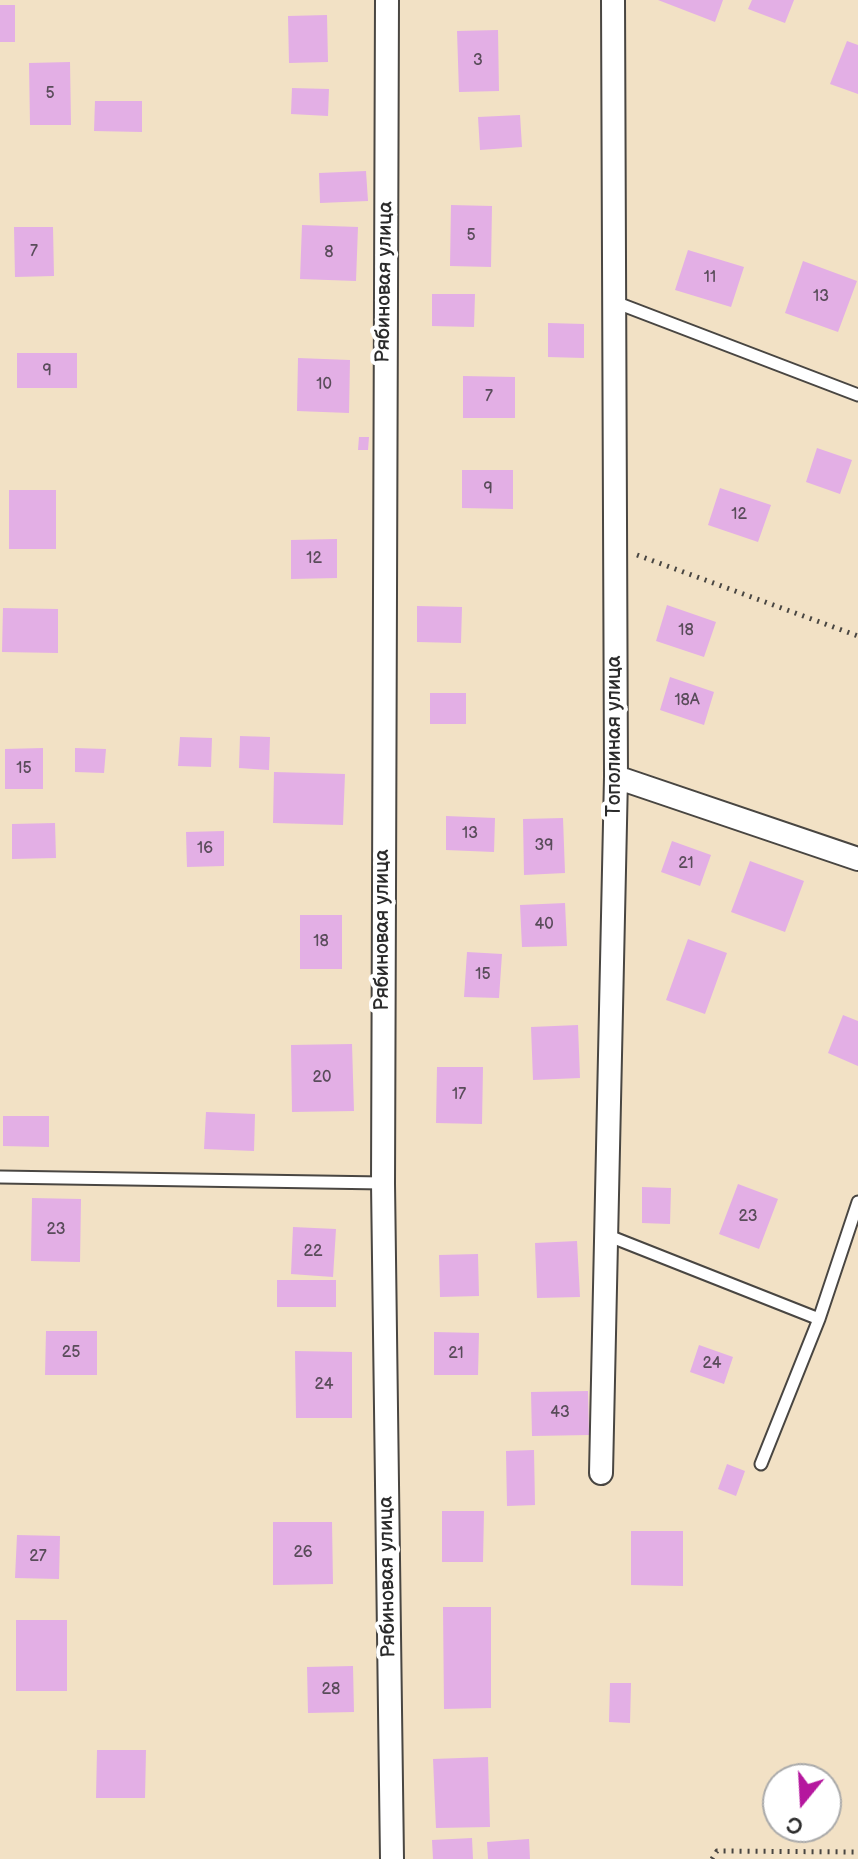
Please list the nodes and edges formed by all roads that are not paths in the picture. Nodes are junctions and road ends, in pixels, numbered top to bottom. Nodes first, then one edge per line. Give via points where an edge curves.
1 (387, 0) edge
2 (613, 0) edge
3 (612, 301) junction
4 (858, 395) edge
5 (616, 777) junction
6 (858, 859) edge
7 (0, 1177) edge
8 (383, 1183) junction
9 (858, 1202) edge
10 (609, 1236) junction
11 (819, 1319) junction
12 (761, 1464) dead end
13 (601, 1473) dead end
14 (392, 1859) edge

1 - 8 street, Рябиновая улица
2 - 3 street, Тополиная улица
3 - 4 lane
3 - 5 street, Тополиная улица
5 - 6 street
5 - 10 street, Тополиная улица
7 - 8 lane
8 - 14 street, Рябиновая улица
9 - 11 lane
10 - 11 lane
10 - 13 street, Тополиная улица
11 - 12 lane

